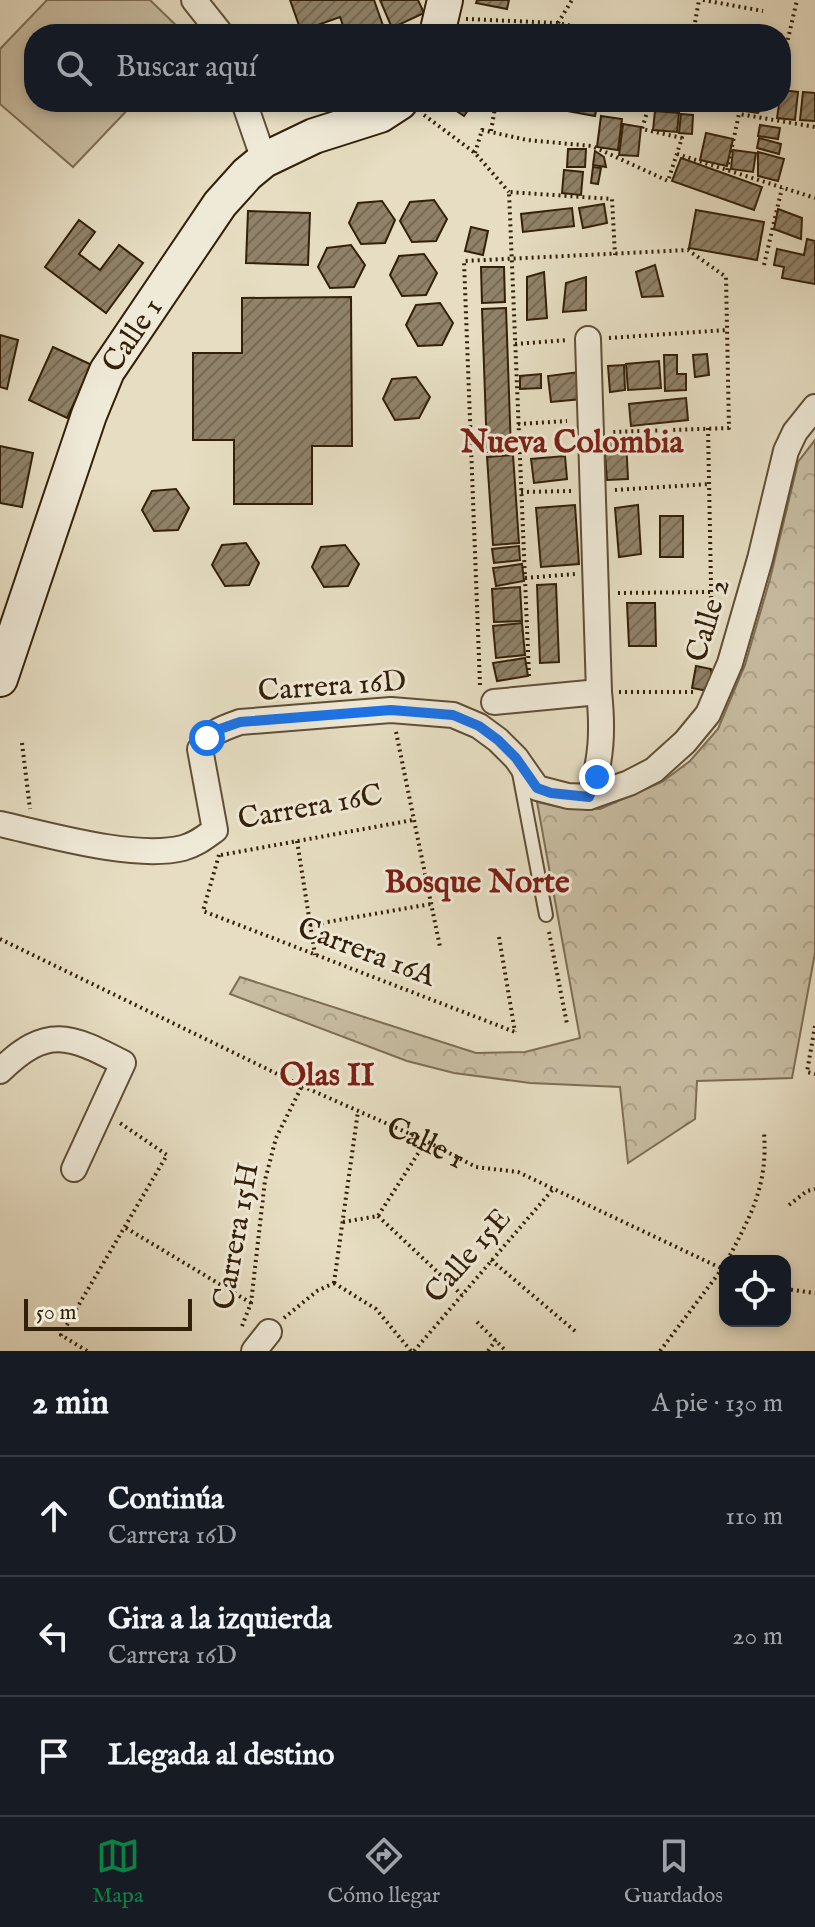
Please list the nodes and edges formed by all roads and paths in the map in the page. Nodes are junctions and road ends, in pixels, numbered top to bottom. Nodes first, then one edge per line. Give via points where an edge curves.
1 (194, 0) edge
2 (572, 0) edge
3 (701, 0) edge
4 (797, 0) edge
5 (763, 11) dead end
6 (441, 17) edge
7 (558, 23) junction
8 (213, 24) edge
9 (561, 24) edge
10 (695, 24) edge
11 (791, 28) edge
12 (247, 112) edge
13 (390, 112) edge
14 (417, 112) edge
15 (494, 112) edge
16 (647, 112) edge
17 (815, 127) edge
18 (491, 132) junction
19 (475, 153) junction
20 (677, 154) junction
21 (264, 160) junction
22 (727, 170) junction
23 (782, 188) junction
24 (509, 192) junction
25 (815, 198) edge
26 (615, 255) junction
27 (511, 259) junction
28 (764, 265) dead end
29 (727, 330) junction
30 (588, 339) junction
31 (515, 344) junction
32 (815, 407) edge
33 (518, 424) junction
34 (590, 426) junction
35 (708, 428) junction
36 (709, 484) junction
37 (592, 491) junction
38 (521, 492) junction
39 (525, 578) junction
40 (595, 583) junction
41 (711, 592) junction
42 (712, 649) dead end
43 (0, 679) edge
44 (599, 692) junction
45 (699, 692) dead end
46 (530, 698) junction
47 (494, 702) joint
48 (391, 710) junction
49 (22, 743) dead end
50 (516, 758) junction
51 (589, 797) junction
52 (413, 820) junction
53 (0, 824) edge
54 (215, 830) junction
55 (33, 832) junction
56 (297, 841) junction
57 (219, 856) junction
58 (431, 904) junction
59 (546, 915) joint
60 (310, 925) junction
61 (499, 937) dead end
62 (0, 939) edge
63 (440, 947) dead end
64 (315, 955) junction
65 (567, 1024) dead end
66 (815, 1026) edge
67 (0, 1071) edge
68 (815, 1074) edge
69 (302, 1086) junction
70 (101, 1110) junction
71 (359, 1111) junction
72 (764, 1132) dead end
73 (426, 1141) junction
74 (74, 1169) dead end
75 (554, 1188) junction
76 (815, 1189) edge
77 (789, 1205) dead end
78 (378, 1216) junction
79 (343, 1222) junction
80 (125, 1228) junction
81 (730, 1255) edge
82 (491, 1260) junction
83 (719, 1263) edge
84 (719, 1274) edge
85 (334, 1283) junction
86 (791, 1290) edge
87 (815, 1293) edge
88 (462, 1295) junction
89 (251, 1303) junction
90 (477, 1322) dead end
91 (575, 1331) dead end
92 (254, 1340) edge
93 (496, 1340) junction
94 (87, 1351) edge
95 (412, 1351) edge
96 (488, 1351) edge
97 (506, 1351) edge
98 (660, 1351) edge

1 - 8 street
2 - 7 path
3 - 5 path
3 - 10 path
4 - 11 path
6 - 7 path
7 - 9 path
12 - 21 street
13 - 21 street, Calle 1 via 314,136
14 - 19 path
15 - 18 path
16 - 20 path via 642,129 682,138
17 - 22 path via 739,114
18 - 19 path via 482,130
18 - 20 path via 592,146 668,181
19 - 24 path
20 - 22 path
21 - 43 street, Calle 1 via 220,204 107,371
22 - 23 path
23 - 25 path
23 - 28 path
24 - 26 path via 612,199
24 - 27 path
26 - 27 path
26 - 29 path via 688,250 726,277
27 - 31 path
27 - 47 path via 464,261 481,707
29 - 30 path
29 - 35 path via 729,428
30 - 31 path
30 - 34 street
31 - 33 path
32 - 51 street, Calle 2 via 786,451 730,663 708,714 654,770
33 - 34 path
33 - 38 path
34 - 35 path
34 - 37 street
35 - 36 path
36 - 37 path
36 - 41 path
37 - 38 path
37 - 40 street
38 - 39 path
39 - 40 path
39 - 46 path
40 - 41 path
40 - 44 street
41 - 42 path
44 - 45 path
44 - 46 street
44 - 51 street via 603,728
46 - 47 street
48 - 50 street, Carrera 16D via 453,715 479,726
48 - 52 path
48 - 54 street, Carrera 16D via 240,722 220,729 200,749
49 - 55 path
50 - 51 street, Carrera 16D via 537,788
50 - 59 lane
52 - 56 path, Carrera 16C
52 - 58 path
53 - 55 street, Carrera 16C
54 - 55 street, Carrera 16C via 179,849 136,850
54 - 57 path
56 - 57 path, Carrera 16C
56 - 60 path
57 - 64 path, Carrera 16A via 203,911
58 - 60 path
58 - 63 path
59 - 65 path
60 - 64 path
61 - 64 path, Carrera 16A via 515,1032
62 - 69 path, Calle 1
66 - 68 path via 807,1072
67 - 70 street via 32,1045 72,1039 123,1063
69 - 71 path, Calle 1
69 - 89 path, Carrera 15H via 276,1138 265,1180
70 - 74 street
70 - 80 path via 167,1155
71 - 73 path, Calle 1
71 - 79 path
72 - 81 path via 763,1182
73 - 75 path, Calle 1 via 476,1167 518,1172
73 - 78 path
75 - 82 path, Calle 15E
75 - 83 path, Calle 1
76 - 77 path
78 - 79 path
78 - 88 path
79 - 85 path
80 - 89 path
80 - 94 path via 61,1335
82 - 88 path, Calle 15E
82 - 91 path
84 - 98 path
85 - 92 path
85 - 95 path via 376,1309
86 - 87 path
88 - 95 path, Calle 15E
89 - 92 path, Carrera 15H
90 - 93 path
93 - 96 path
93 - 97 path

